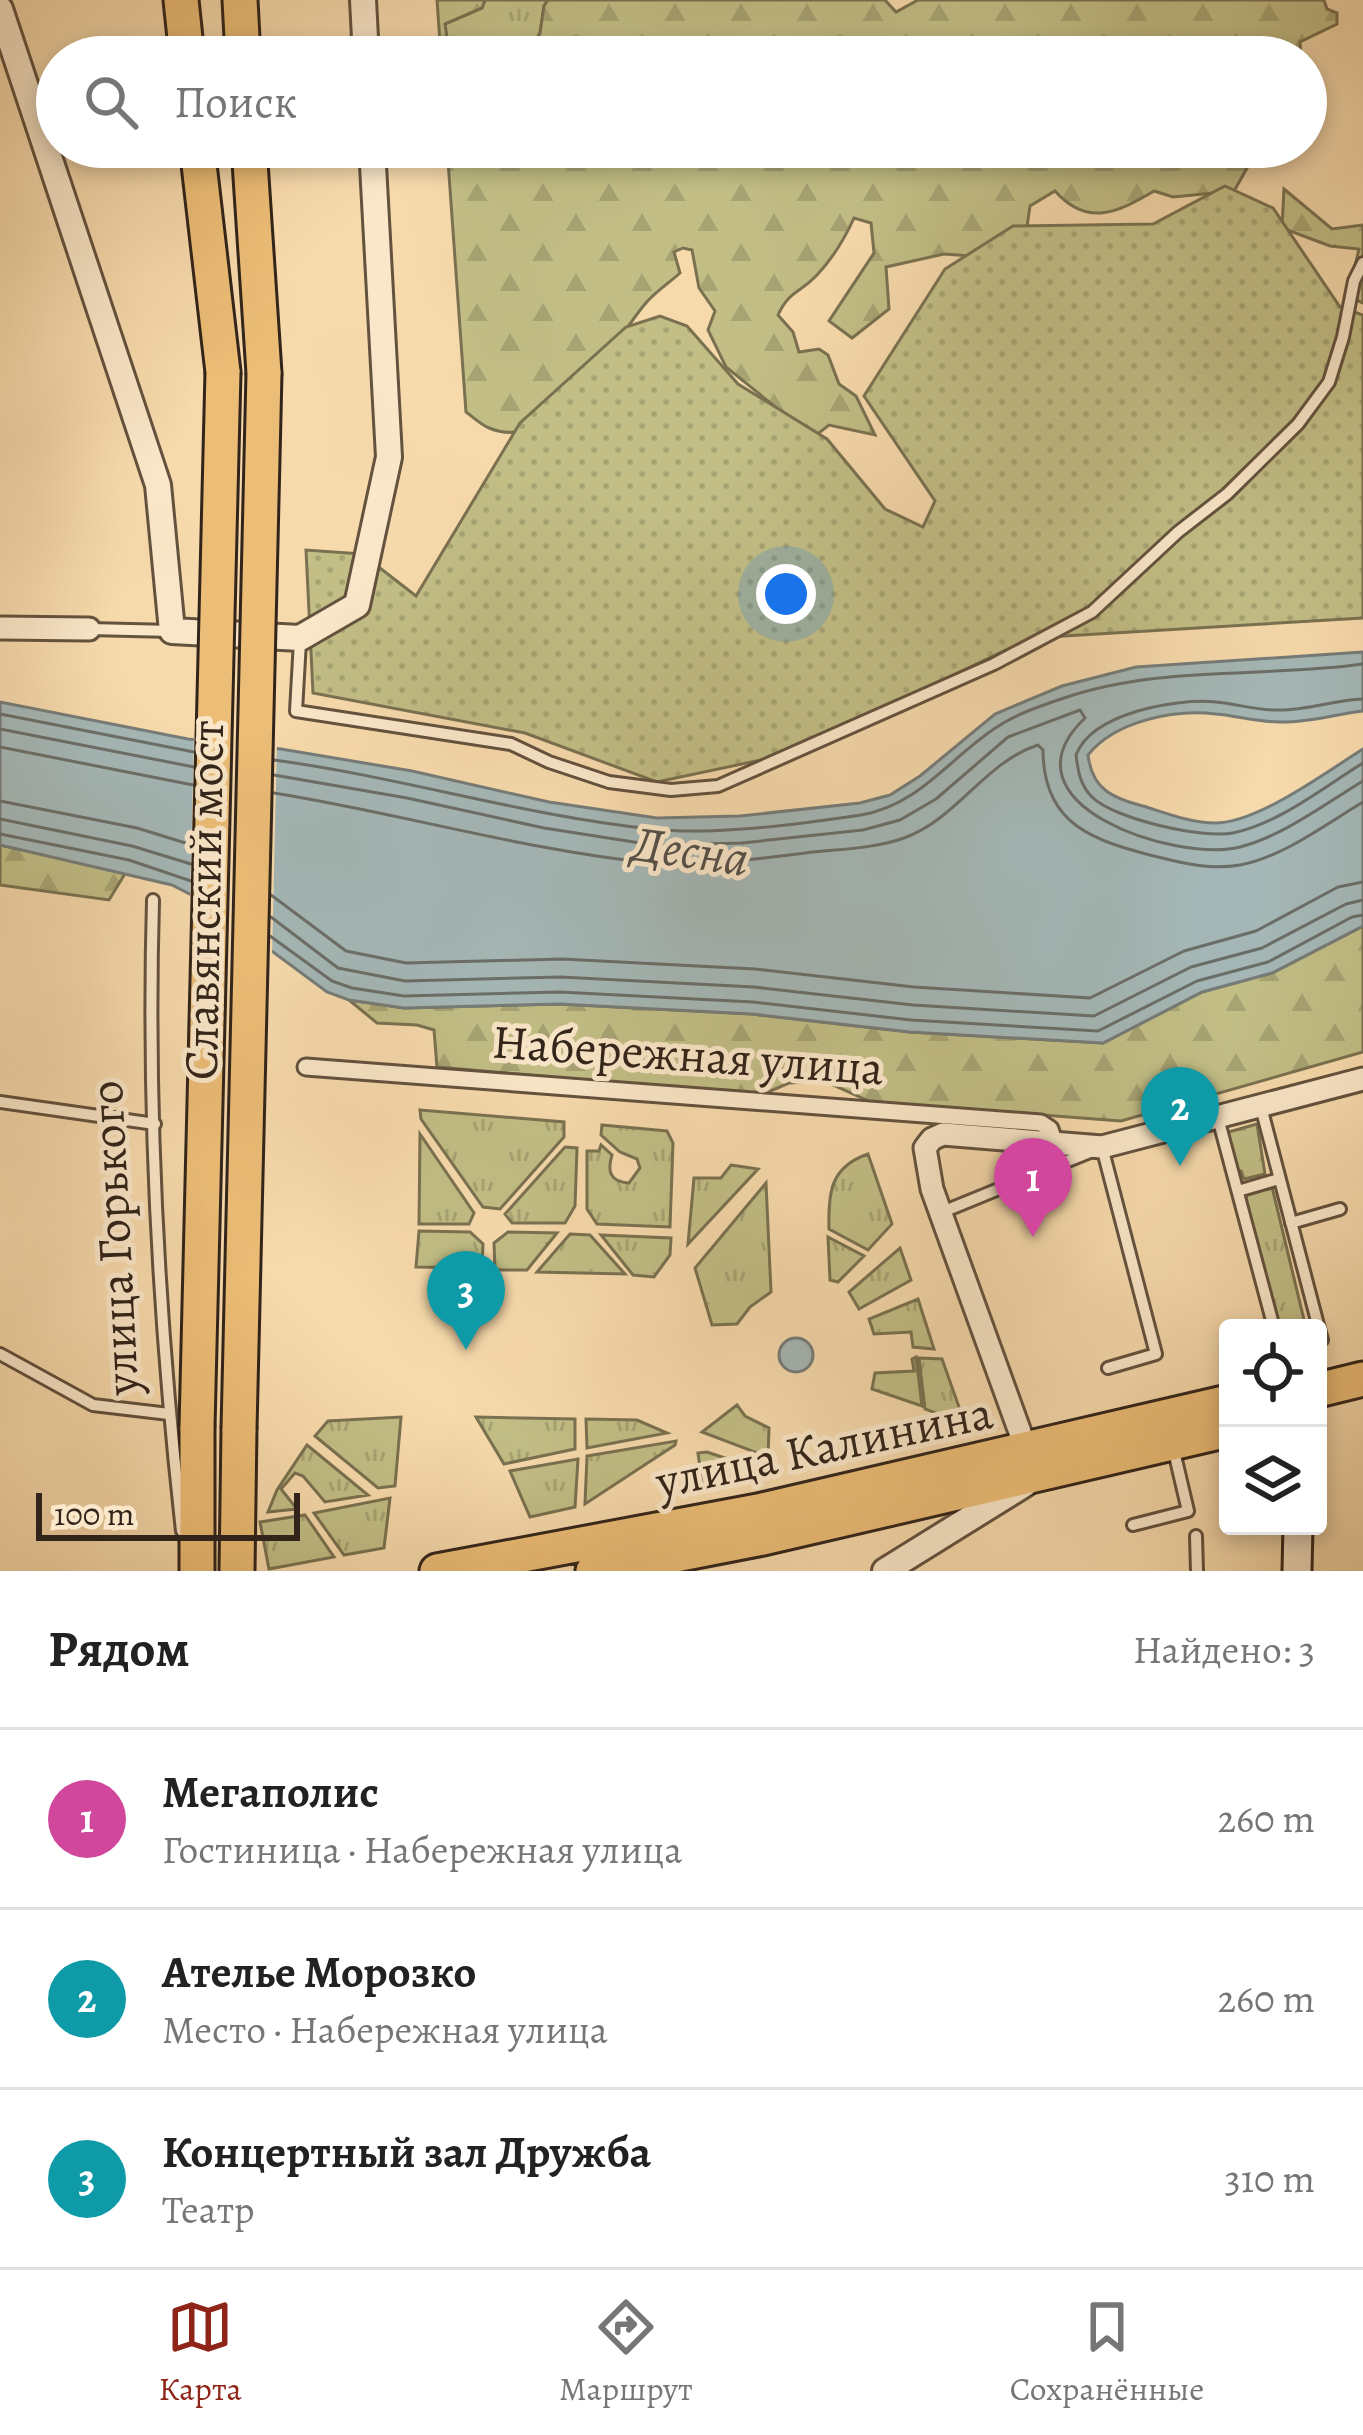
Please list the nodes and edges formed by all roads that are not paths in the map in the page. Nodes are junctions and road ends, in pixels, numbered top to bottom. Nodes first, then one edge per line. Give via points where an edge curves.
1 (181, 0) edge
2 (239, 0) edge
3 (363, 0) edge
4 (0, 9) edge
5 (185, 36) edge
6 (242, 36) edge
7 (366, 36) edge
8 (36, 117) edge
9 (53, 168) edge
10 (199, 168) edge
11 (250, 168) edge
12 (373, 168) edge
13 (1363, 263) edge
14 (0, 628) edge
15 (89, 629) joint
16 (172, 631) junction
17 (300, 638) junction
18 (153, 900) dead end
19 (306, 1067) dead end
20 (1363, 1080) edge
21 (0, 1102) edge
22 (1261, 1107) junction
23 (1218, 1118) junction
24 (155, 1124) junction
25 (1054, 1141) junction
26 (1102, 1147) junction
27 (1279, 1179) junction
28 (1238, 1191) junction
29 (1340, 1209) dead end
30 (940, 1214) junction
31 (1291, 1223) junction
32 (1272, 1319) edge
33 (1316, 1319) edge
34 (0, 1354) edge
35 (1108, 1368) dead end
36 (1363, 1379) edge
37 (1327, 1388) edge
38 (1219, 1405) edge
39 (183, 1421) junction
40 (1219, 1432) edge
41 (1173, 1444) junction
42 (1031, 1464) junction
43 (1133, 1525) dead end
44 (1196, 1535) dead end
45 (1298, 1535) edge
46 (188, 1571) edge
47 (197, 1571) edge
48 (237, 1571) edge
49 (437, 1571) edge
50 (592, 1571) edge
51 (885, 1571) edge
52 (1197, 1571) edge
53 (1297, 1571) edge

1 - 5 main road
2 - 6 main road
3 - 7 street
4 - 8 street
9 - 16 street via 158,485
10 - 39 main road, Славянский мост, bridge via 223,372
11 - 48 main road, Славянский мост, bridge via 264,373
12 - 17 street via 389,458 357,604
13 - 17 lane via 1329,382 1298,424 1092,612 718,786 609,782 511,744 296,711
14 - 15 street
15 - 16 lane
16 - 17 street
18 - 24 lane, улица Горького
19 - 25 street, Набережная улица via 1041,1123
20 - 22 street, Набережная улица
21 - 24 lane
22 - 23 street, Набережная улица
22 - 27 lane
23 - 26 street, Набережная улица
23 - 28 lane
24 - 39 lane, улица Горького
25 - 26 street, Набережная улица
25 - 30 street, Набережная улица via 932,1138 925,1163
26 - 30 lane
26 - 35 lane via 1156,1354
27 - 28 lane
27 - 31 lane
28 - 32 lane
29 - 31 lane
30 - 42 street
31 - 33 lane
34 - 39 lane via 93,1405
36 - 37 main road
38 - 42 main road, улица Калинина
39 - 46 lane, улица Горького
39 - 47 main road, улица Горького
40 - 41 main road, улица Калинина
41 - 42 main road, улица Калинина
41 - 43 lane via 1188,1511
42 - 49 main road, улица Калинина
42 - 50 main road, улица Калинина via 763,1538
42 - 51 street
44 - 52 lane
45 - 53 main road

